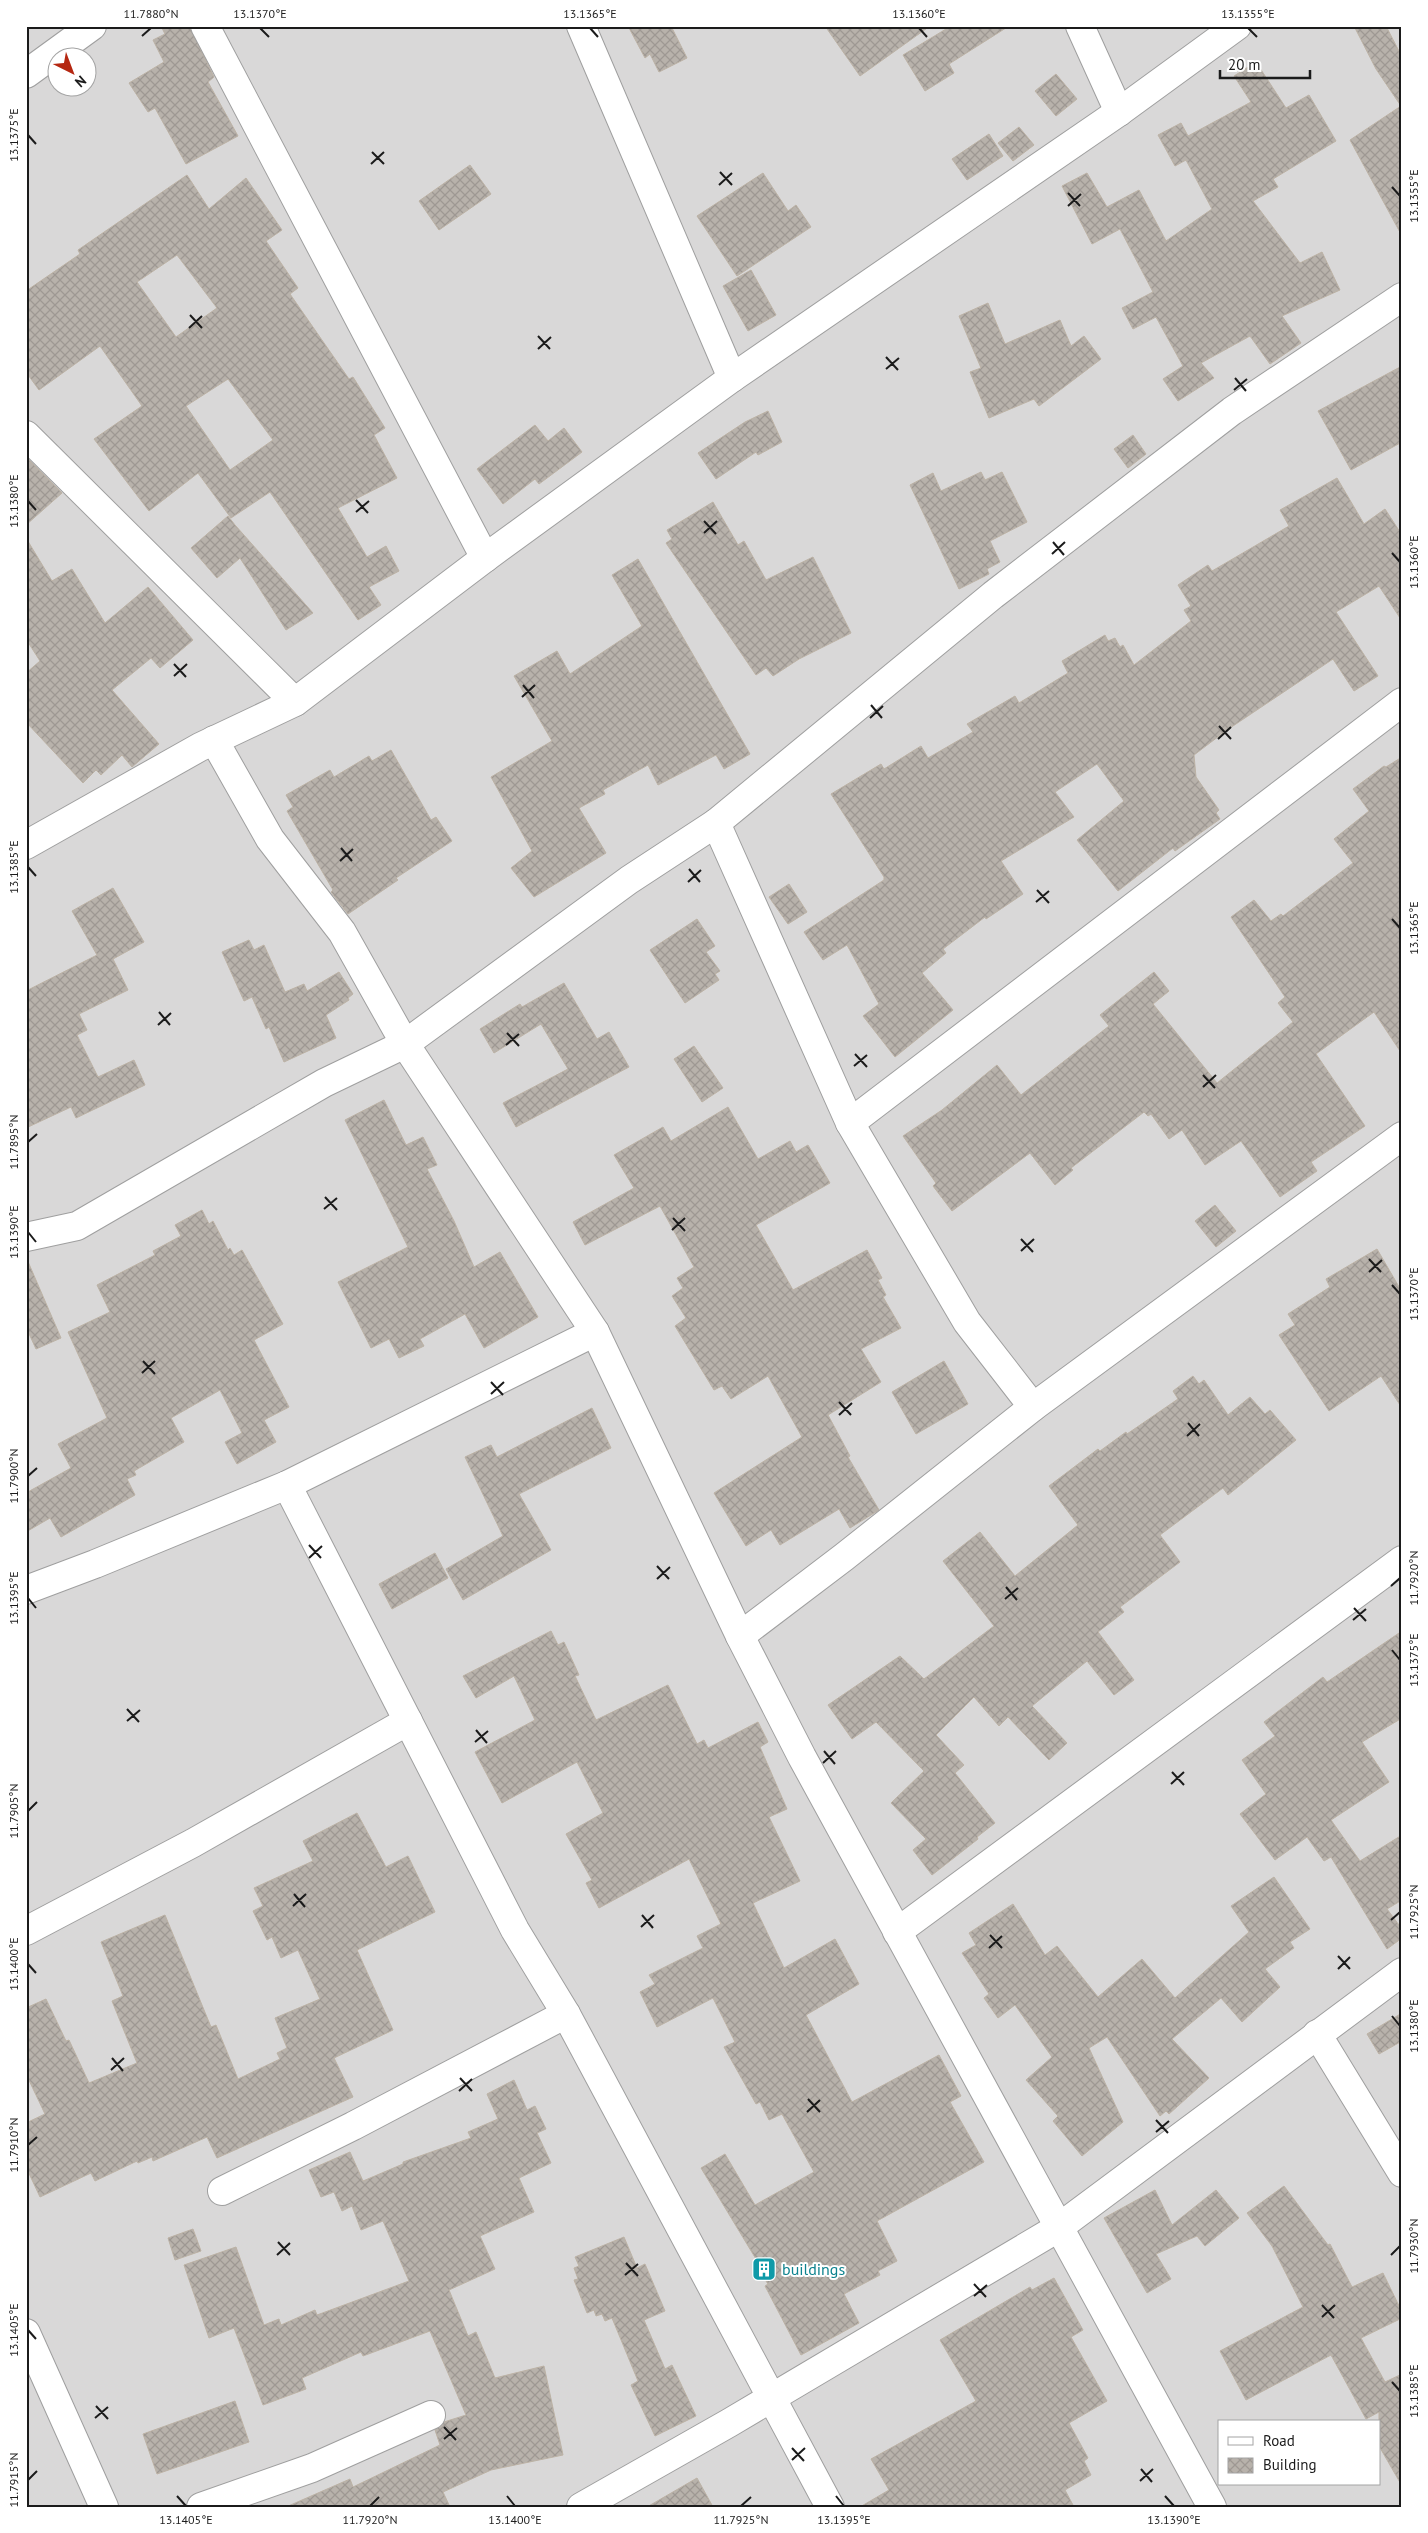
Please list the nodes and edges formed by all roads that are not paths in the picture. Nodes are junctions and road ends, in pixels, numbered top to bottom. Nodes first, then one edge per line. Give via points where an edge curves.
1 (92, 26) edge
2 (205, 26) edge
3 (581, 26) edge
4 (1080, 26) edge
5 (1237, 26) edge
6 (26, 74) edge
7 (1118, 112) junction
8 (1402, 297) edge
9 (732, 378) junction
10 (26, 435) edge
11 (485, 558) junction
12 (295, 702) junction
13 (1402, 702) edge
14 (214, 740) junction
15 (716, 822) junction
16 (26, 845) edge
17 (405, 1044) junction
18 (850, 1123) junction
19 (1402, 1136) edge
20 (26, 1237) edge
21 (595, 1332) junction
22 (1033, 1407) junction
23 (287, 1485) junction
24 (1402, 1560) edge
25 (26, 1590) edge
26 (740, 1636) junction
27 (408, 1720) junction
28 (26, 1931) edge
29 (898, 1932) junction
30 (1402, 1972) edge
31 (566, 2014) junction
32 (1317, 2034) junction
33 (1402, 2172) edge
34 (222, 2191) dead end
35 (1058, 2228) junction
36 (26, 2333) edge
37 (772, 2397) junction
38 (431, 2416) dead end
39 (104, 2507) edge
40 (201, 2507) edge
41 (581, 2507) edge
42 (830, 2507) edge
43 (1212, 2507) edge

1 - 6 street
2 - 11 street
3 - 9 street
4 - 7 street
5 - 7 street
7 - 9 street
8 - 15 street via 1232,412 1024,571
9 - 11 street
10 - 12 street
11 - 12 street
12 - 14 street
13 - 18 street
14 - 16 street
14 - 17 street via 270,839 342,932
15 - 17 street via 629,880
15 - 18 street
17 - 20 street via 324,1083 77,1226
17 - 21 street
18 - 22 street via 968,1322
19 - 22 street
21 - 23 street
21 - 26 street
22 - 26 street
23 - 25 street
23 - 27 street
24 - 29 street
26 - 29 street
27 - 28 street via 193,1843
27 - 31 street via 515,1930
29 - 35 street
30 - 32 street
31 - 34 street
31 - 37 street
32 - 33 street
32 - 35 street
35 - 37 street
35 - 43 street
36 - 39 street
37 - 41 street
37 - 42 street
38 - 40 street via 312,2468

